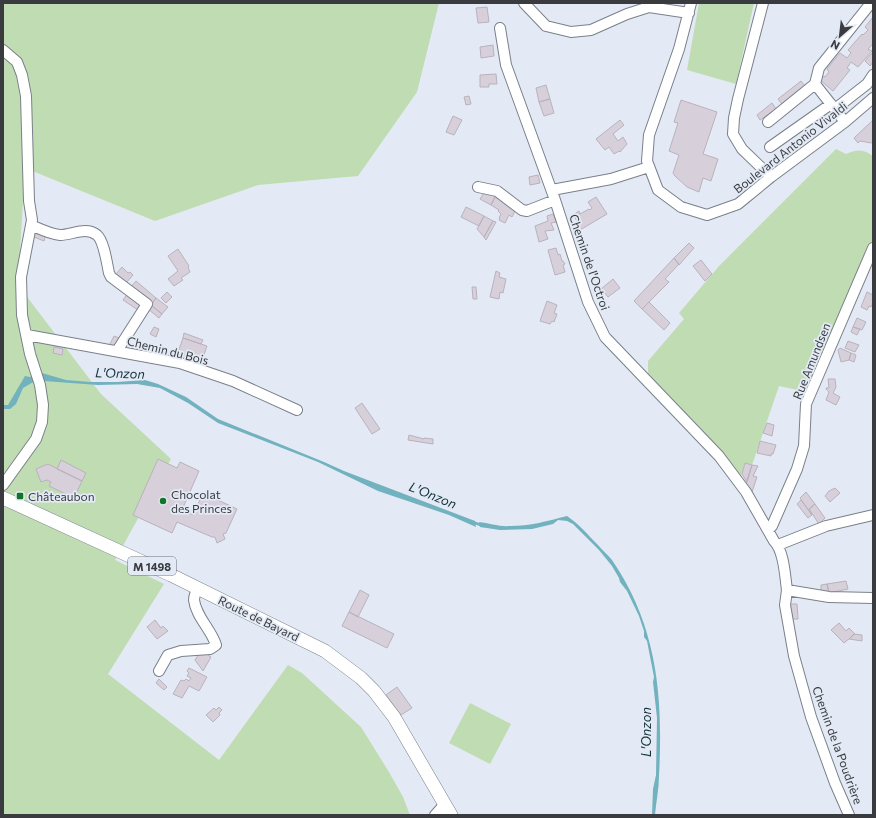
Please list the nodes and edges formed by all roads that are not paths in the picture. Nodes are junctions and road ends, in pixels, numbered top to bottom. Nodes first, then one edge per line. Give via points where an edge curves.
1 (524, 3) edge
2 (763, 3) edge
3 (871, 3) edge
4 (690, 8) edge
5 (500, 28) dead end
6 (3, 50) edge
7 (873, 75) edge
8 (815, 84) junction
9 (873, 98) edge
10 (833, 107) junction
11 (768, 122) dead end
12 (845, 122) junction
13 (770, 147) dead end
14 (649, 167) junction
15 (771, 177) junction
16 (478, 187) dead end
17 (553, 195) junction
18 (31, 225) junction
19 (873, 248) edge
20 (27, 335) junction
21 (116, 351) junction
22 (297, 410) dead end
23 (3, 485) edge
24 (3, 498) edge
25 (873, 515) edge
26 (768, 530) junction
27 (778, 545) junction
28 (197, 588) junction
29 (787, 590) junction
30 (873, 598) edge
31 (159, 671) dead end
32 (448, 810) edge
33 (435, 815) edge
34 (849, 815) edge

1 - 4 street via 546,26 570,32 591,30 649,7
2 - 15 street via 738,99 733,134 742,149
3 - 8 street via 819,68
4 - 14 street, Boulevard Antonio Vivaldi via 679,49 649,135
5 - 17 street, Chemin de l'Octroi via 506,65
6 - 18 street via 17,62 26,96
7 - 10 street via 866,84
8 - 10 street
8 - 11 street
9 - 12 street, Boulevard Antonio Vivaldi
10 - 12 street
10 - 13 street
12 - 15 street, Boulevard Antonio Vivaldi
14 - 15 street, Boulevard Antonio Vivaldi via 658,190 681,207 707,215 738,204
14 - 17 street
16 - 17 street via 497,191 527,211
17 - 26 street, Chemin de l'Octroi via 588,302 605,337 718,456 746,492
18 - 20 street via 21,277 22,315
18 - 21 street via 60,235 81,231 97,235 102,243 111,277 147,304
19 - 26 street, Rue Amundsen via 806,404 804,446 797,469
20 - 21 street, Chemin du Bois
20 - 23 street via 40,385 42,422 36,439
21 - 22 street, Chemin du Bois via 180,364 226,379
24 - 28 main road, Route de Bayard / M 1498
25 - 27 street via 826,526
26 - 27 street, Chemin de l'Octroi
27 - 29 street, Chemin de la Poudrière
28 - 31 street via 194,599 198,615 213,636 216,645 210,649 180,651 168,655
28 - 32 main road, Route de Bayard / M 1498 via 325,651 361,678 394,717
29 - 30 street via 829,597
29 - 34 street, Chemin de la Poudrière via 785,606 796,663 811,717
32 - 33 street

